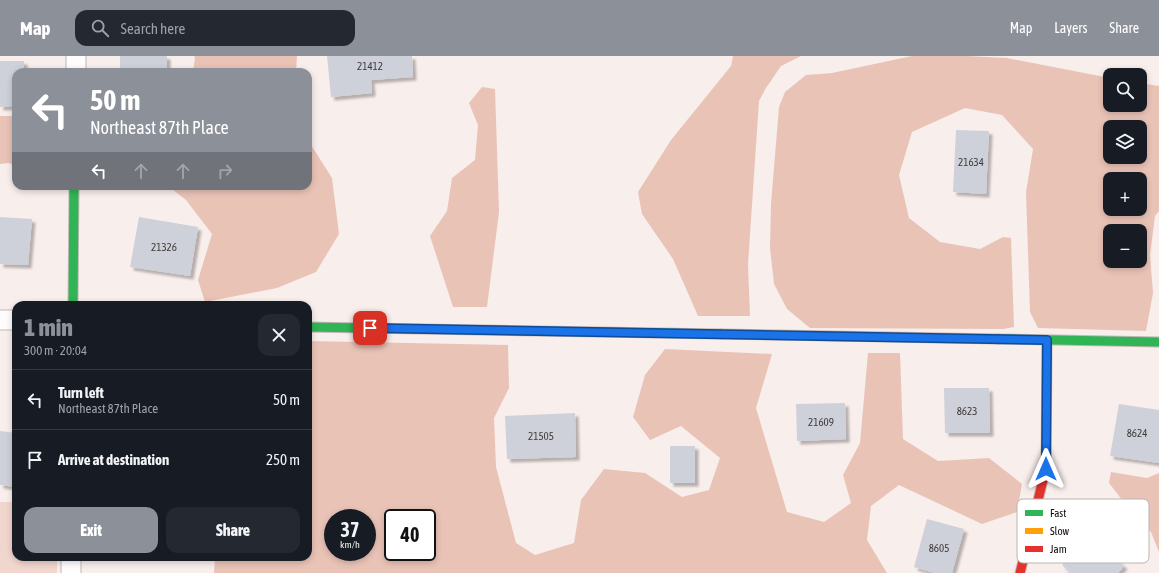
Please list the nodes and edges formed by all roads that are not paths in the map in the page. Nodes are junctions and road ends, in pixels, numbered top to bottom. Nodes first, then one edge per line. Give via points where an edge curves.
1 (76, 56) edge
2 (76, 68) edge
3 (74, 190) edge
4 (73, 301) edge
5 (0, 320) edge
6 (12, 320) edge
7 (312, 326) edge
8 (1047, 340) junction
9 (1159, 342) edge
10 (1038, 499) edge
11 (71, 561) edge
12 (1022, 563) edge
13 (71, 573) edge
14 (1020, 573) edge

1 - 2 street
3 - 4 street
5 - 6 street
7 - 8 street
8 - 9 street
8 - 10 street via 1046,469
11 - 13 street
12 - 14 street

